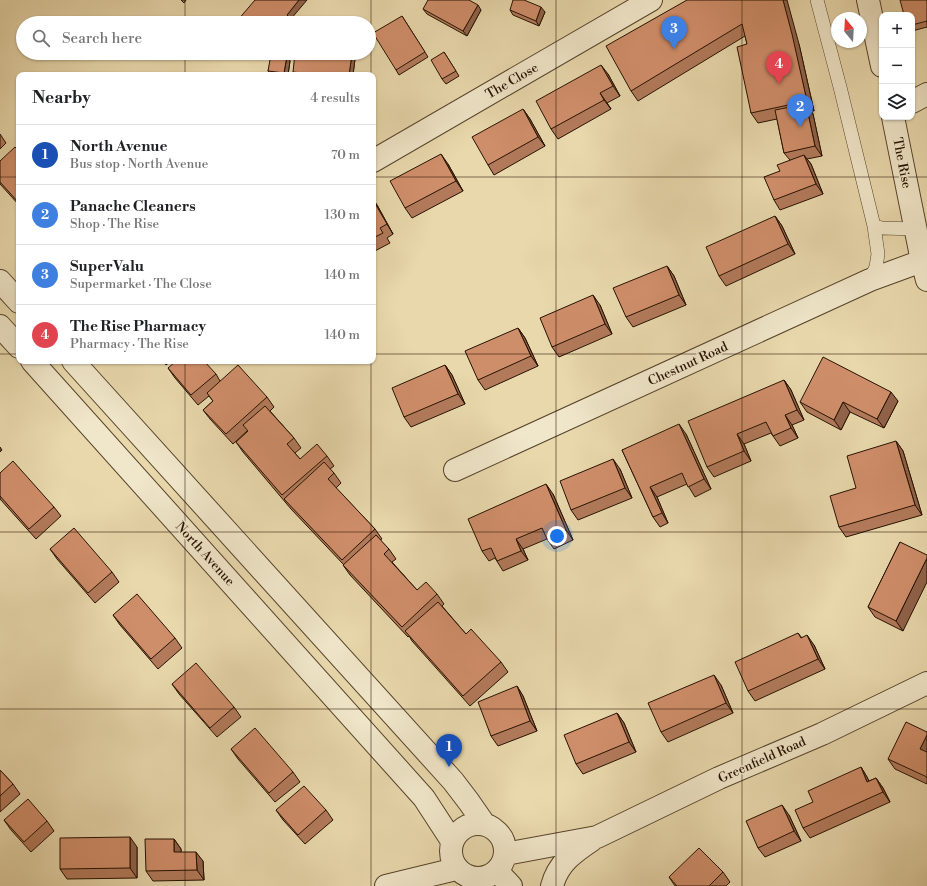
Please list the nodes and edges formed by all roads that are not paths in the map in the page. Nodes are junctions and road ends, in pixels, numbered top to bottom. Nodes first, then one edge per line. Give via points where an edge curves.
1 (651, 0) edge
2 (817, 0) edge
3 (868, 0) edge
4 (879, 52) edge
5 (927, 94) edge
6 (915, 100) edge
7 (894, 120) edge
8 (376, 159) edge
9 (874, 226) junction
10 (916, 229) junction
11 (925, 270) edge
12 (870, 280) junction
13 (0, 281) edge
14 (16, 299) edge
15 (0, 326) edge
16 (16, 344) edge
17 (35, 364) edge
18 (76, 364) edge
19 (455, 470) dead end
20 (927, 683) edge
21 (485, 825) junction
22 (597, 837) junction
23 (452, 841) junction
24 (456, 869) junction
25 (504, 870) edge
26 (386, 886) edge
27 (552, 886) edge

1 - 8 street, The Close
2 - 9 lane
3 - 4 street
5 - 6 street
7 - 10 street, The Rise
9 - 10 lane
9 - 12 lane via 878,254
10 - 11 street, The Rise
11 - 12 street, Chestnut Road
12 - 19 street, Chestnut Road
13 - 14 street
15 - 16 street
17 - 23 street, North Avenue via 424,798
18 - 21 street via 453,781
20 - 22 street, Greenfield Road
21 - 23 street via 469,825 456,834
21 - 25 street via 492,827 503,839
22 - 25 street, Greenfield Road
22 - 27 street, Greenfield Road via 572,854 559,868
23 - 24 street via 450,855
24 - 25 street via 463,875 481,879
24 - 26 street

